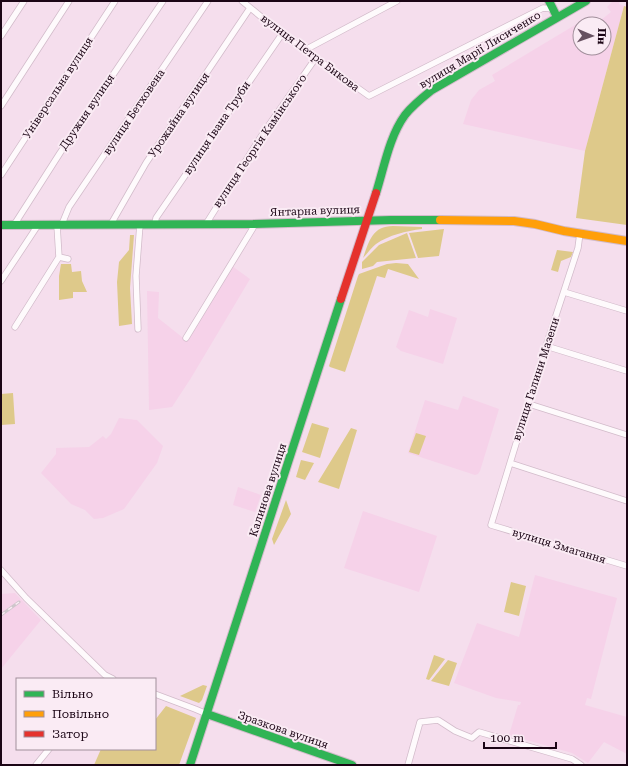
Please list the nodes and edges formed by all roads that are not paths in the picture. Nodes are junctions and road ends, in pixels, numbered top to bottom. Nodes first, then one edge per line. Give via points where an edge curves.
1 (24, 1) edge
2 (69, 1) edge
3 (115, 1) edge
4 (163, 1) edge
5 (208, 1) edge
6 (397, 1) edge
7 (549, 1) edge
8 (586, 1) edge
9 (248, 3) edge
10 (553, 9) junction
11 (557, 17) junction
12 (282, 34) junction
13 (1, 36) edge
14 (305, 50) junction
15 (315, 59) junction
16 (1, 106) edge
17 (1, 175) edge
18 (366, 220) junction
19 (111, 224) junction
20 (140, 224) junction
21 (155, 224) junction
22 (206, 224) junction
23 (253, 224) junction
24 (1, 225) edge
25 (14, 225) junction
26 (38, 225) junction
27 (60, 225) junction
28 (580, 233) junction
29 (627, 241) edge
30 (59, 257) junction
31 (68, 259) dead end
32 (1, 281) edge
33 (564, 292) junction
34 (627, 311) edge
35 (15, 327) dead end
36 (138, 329) dead end
37 (186, 338) dead end
38 (546, 346) junction
39 (627, 371) edge
40 (528, 404) junction
41 (627, 435) edge
42 (510, 464) junction
43 (627, 501) edge
44 (491, 525) joint
45 (627, 566) edge
46 (1, 570) edge
47 (104, 677) edge
48 (156, 694) edge
49 (207, 714) junction
50 (48, 750) edge
51 (36, 765) edge
52 (190, 765) edge
53 (352, 765) edge
54 (408, 765) edge
55 (580, 765) edge

1 - 13 street
2 - 16 street
3 - 17 street, Універсальна вулиця
4 - 25 street, Дружня вулиця
5 - 27 street, вулиця Бетховена
6 - 14 street
7 - 10 main road
8 - 11 main road, вулиця Марії Лисиченко
9 - 12 street, вулиця Петра Бикова
9 - 19 street, Урожайна вулиця via 146,163
10 - 11 main road
10 - 15 street, вулиця Петра Бикова via 543,8 369,96
11 - 18 main road, вулиця Марії Лисиченко via 432,90 409,109 393,138
12 - 14 street, вулиця Петра Бикова
12 - 21 street, вулиця Івана Труби via 156,218
14 - 15 street, вулиця Петра Бикова
15 - 22 street, вулиця Георгія Камінського via 262,135
18 - 23 main road, Янтарна вулиця
18 - 28 main road, Янтарна вулиця via 514,221
18 - 49 main road, Калинова вулиця
19 - 20 main road, Янтарна вулиця
19 - 27 main road, Янтарна вулиця
20 - 21 main road, Янтарна вулиця
20 - 36 street via 136,276
21 - 22 main road, Янтарна вулиця
22 - 23 main road, Янтарна вулиця
23 - 37 street
24 - 25 main road, Янтарна вулиця
25 - 26 main road, Янтарна вулиця
26 - 27 main road, Янтарна вулиця
26 - 32 street
27 - 30 street
28 - 29 main road, Янтарна вулиця
28 - 33 street, вулиця Галини Мазепи via 579,246
30 - 31 street
30 - 35 street
33 - 34 street
33 - 38 street, вулиця Галини Мазепи
38 - 39 street
38 - 40 street, вулиця Галини Мазепи
40 - 41 street
40 - 42 street, вулиця Галини Мазепи
42 - 43 street
42 - 44 street, вулиця Галини Мазепи
44 - 45 street, вулиця Змагання
46 - 47 street
48 - 49 street
49 - 52 main road, Калинова вулиця
49 - 53 main road, Зразкова вулиця
50 - 51 street
54 - 55 street via 420,722 438,720 472,738 479,732 572,758

